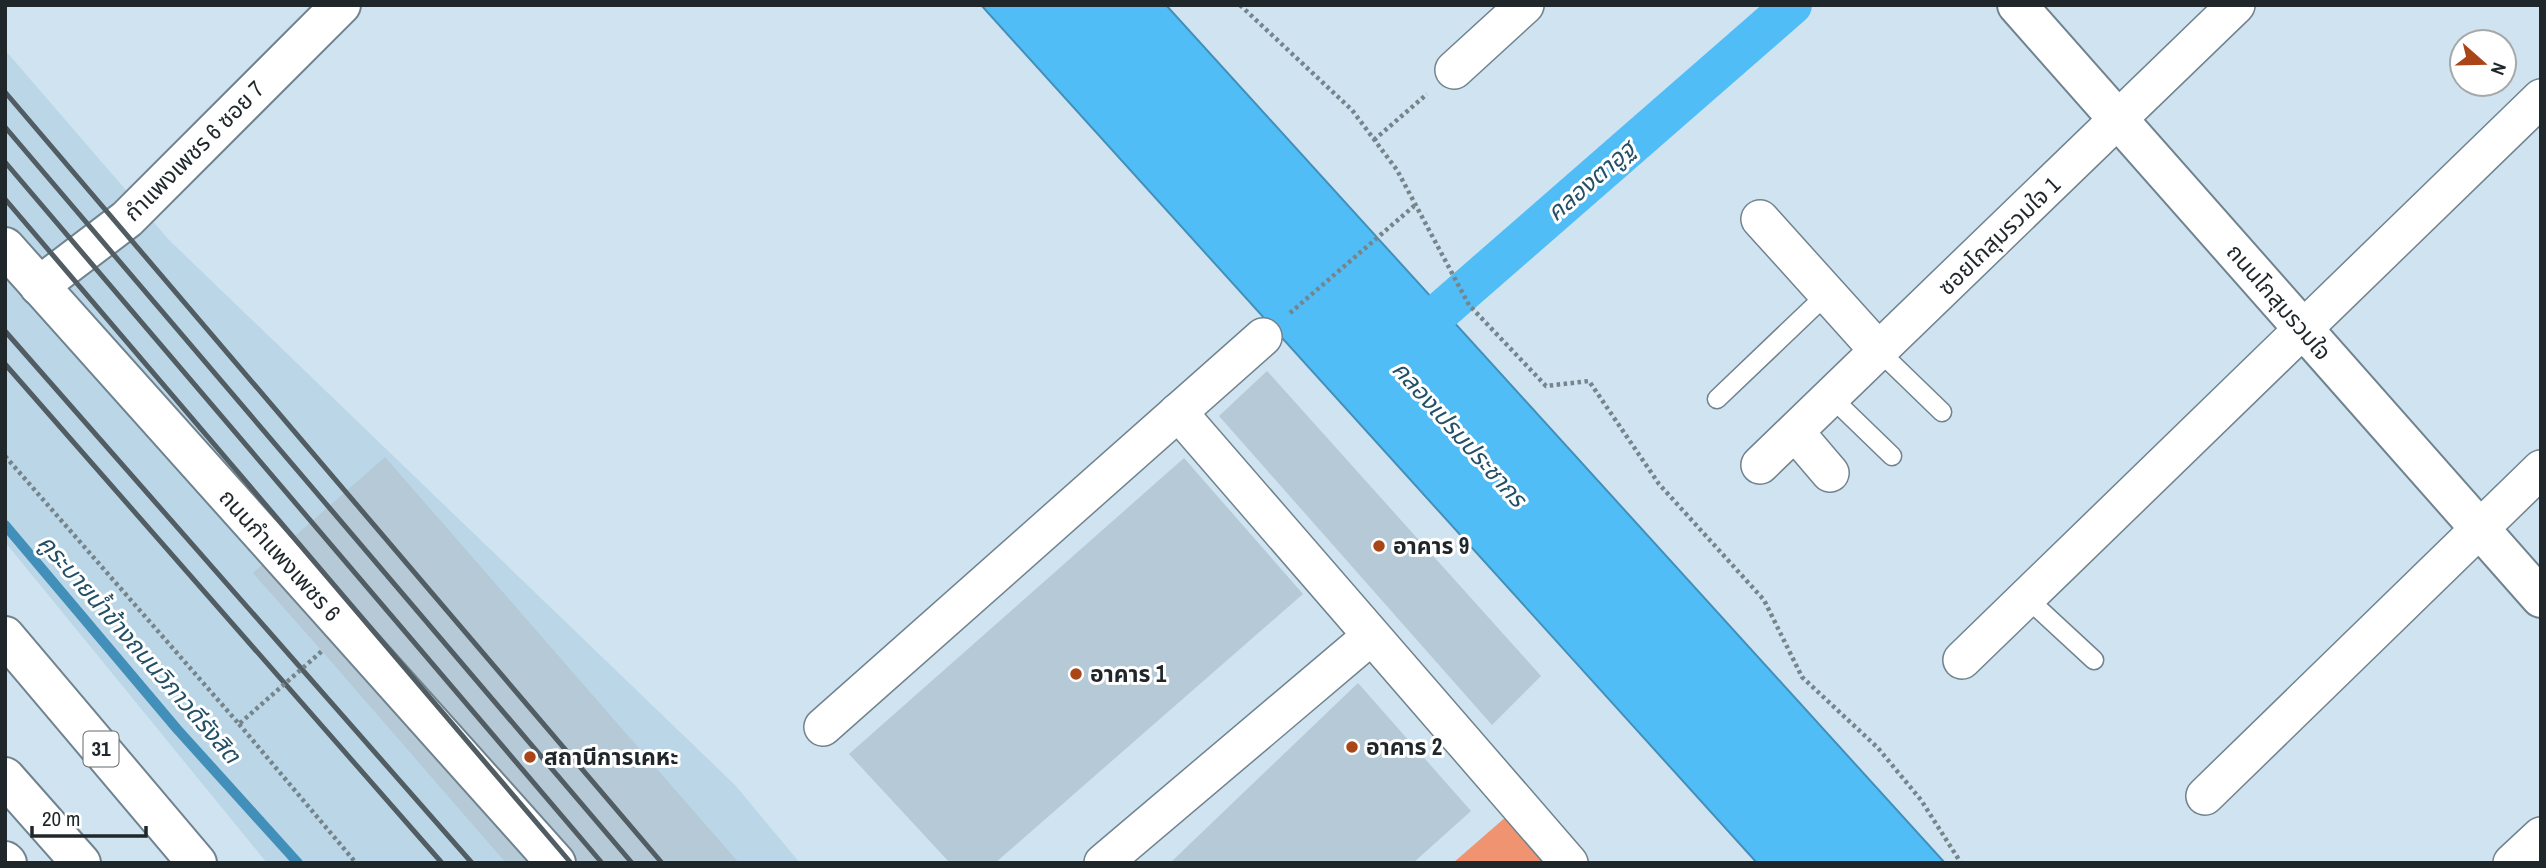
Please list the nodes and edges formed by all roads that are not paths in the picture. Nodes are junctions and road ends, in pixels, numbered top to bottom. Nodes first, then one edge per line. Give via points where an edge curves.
1 (341, 5) edge
2 (1525, 5) edge
3 (2017, 5) edge
4 (2236, 5) edge
5 (1454, 70) road end
6 (2541, 98) edge
7 (2119, 120) junction
8 (1760, 219) dead end
9 (5, 247) edge
10 (39, 286) junction
11 (1827, 294) junction
12 (1272, 329) road end
13 (2304, 331) junction
14 (1879, 351) junction
15 (1831, 397) junction
16 (1717, 399) dead end
17 (1178, 412) junction
18 (1942, 412) dead end
19 (1795, 432) junction
20 (1892, 456) dead end
21 (1760, 465) dead end
22 (2541, 469) edge
23 (1830, 473) dead end
24 (2479, 529) junction
25 (2027, 598) junction
26 (2541, 598) edge
27 (5, 636) edge
28 (1370, 637) junction
29 (1962, 660) dead end
30 (2094, 660) dead end
31 (823, 727) dead end
32 (5, 777) edge
33 (2205, 796) dead end
34 (2541, 836) edge
35 (81, 863) edge
36 (197, 863) edge
37 (555, 863) edge
38 (1102, 863) edge
39 (1569, 863) edge
40 (2512, 863) edge

1 - 10 main road, กำแพงเพชร 6 ซอย 7 via 127,219
2 - 5 street
3 - 7 main road, ถนนโกสุมรวมใจ
4 - 7 street, ซอยโกสุมรวมใจ 1
6 - 13 street
7 - 13 main road, ถนนโกสุมรวมใจ
7 - 14 street, ซอยโกสุมรวมใจ 1
8 - 11 street
9 - 10 main road, ถนนกำแพงเพชร 6
10 - 37 main road, ถนนกำแพงเพชร 6
11 - 14 street
11 - 16 lane
12 - 17 street
13 - 24 main road, ถนนโกสุมรวมใจ
13 - 25 street
14 - 15 street, ซอยโกสุมรวมใจ 1
14 - 18 lane
15 - 19 street, ซอยโกสุมรวมใจ 1
15 - 20 lane
17 - 28 street
17 - 31 street
19 - 21 street, ซอยโกสุมรวมใจ 1
19 - 23 street
22 - 24 street
24 - 26 main road, ถนนโกสุมรวมใจ
24 - 33 street
25 - 29 street
25 - 30 lane
27 - 36 main road, 31
28 - 38 street
28 - 39 street
32 - 35 main road
34 - 40 street

